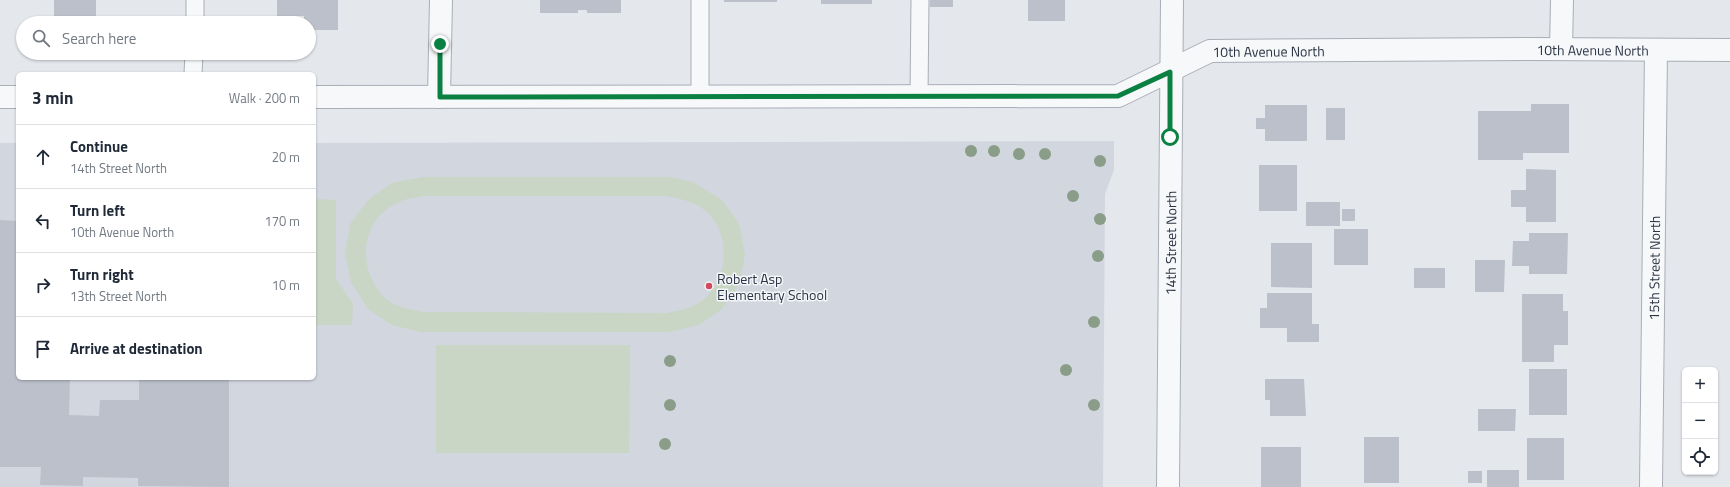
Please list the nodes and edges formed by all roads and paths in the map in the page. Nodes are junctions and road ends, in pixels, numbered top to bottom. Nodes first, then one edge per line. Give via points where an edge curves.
1 (195, 0) edge
2 (440, 0) edge
3 (700, 0) edge
4 (920, 0) edge
5 (1172, 0) edge
6 (1562, 0) edge
7 (195, 16) edge
8 (1561, 49) junction
9 (1656, 50) junction
10 (1730, 50) edge
11 (194, 60) edge
12 (193, 72) edge
13 (1170, 72) junction
14 (700, 96) junction
15 (919, 96) junction
16 (0, 97) edge
17 (16, 97) edge
18 (316, 97) edge
19 (440, 97) junction
20 (1168, 487) edge
21 (1651, 487) edge

1 - 7 lane
2 - 19 street
3 - 14 lane
4 - 15 lane
5 - 13 street, 14th Street North
6 - 8 street
8 - 9 street, 10th Avenue North
8 - 13 street, 10th Avenue North via 1210,51
9 - 10 street, 10th Avenue North
9 - 21 street, 15th Street North
11 - 12 lane
13 - 15 street, 10th Avenue North via 1118,96
13 - 20 street, 14th Street North
14 - 15 street, 10th Avenue North
14 - 19 street, 10th Avenue North
16 - 17 street
18 - 19 street, 10th Avenue North

